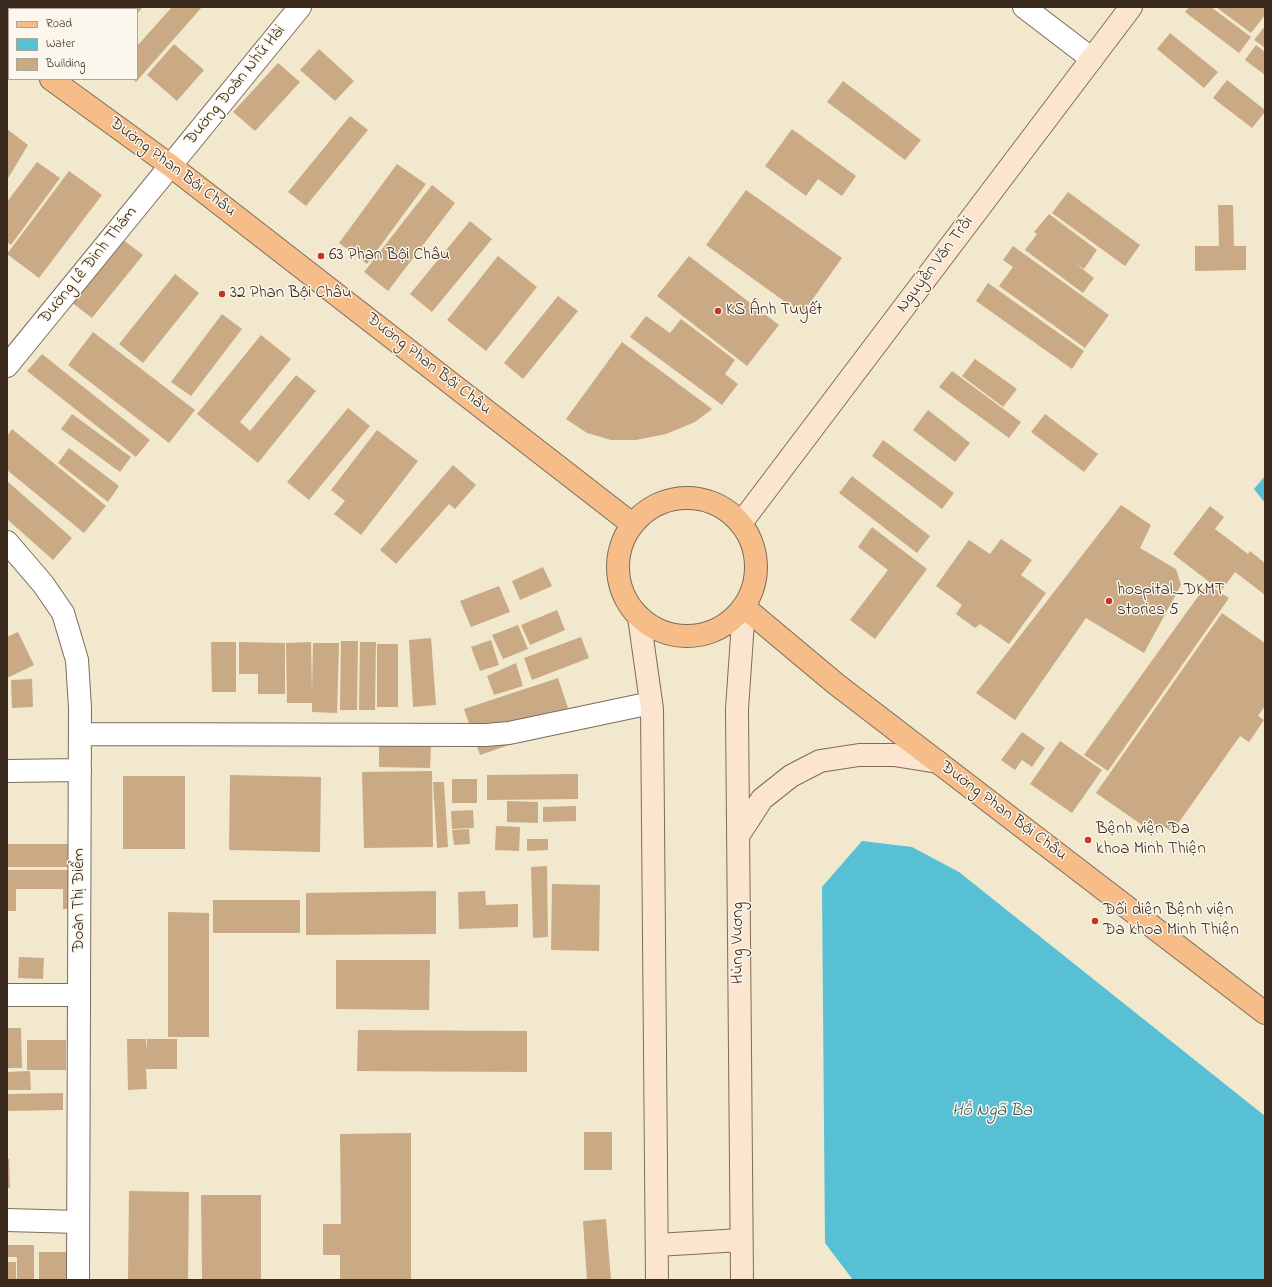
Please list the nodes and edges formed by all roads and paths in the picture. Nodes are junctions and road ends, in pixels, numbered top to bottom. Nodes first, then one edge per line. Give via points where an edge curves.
1 (300, 7) edge
2 (1024, 7) edge
3 (1131, 7) edge
4 (1092, 59) junction
5 (52, 80) edge
6 (171, 166) junction
7 (7, 366) edge
8 (741, 523) junction
9 (632, 524) junction
10 (7, 542) edge
11 (744, 607) junction
12 (639, 618) junction
13 (651, 703) junction
14 (80, 734) junction
15 (938, 762) junction
16 (7, 770) edge
17 (80, 770) junction
18 (738, 836) junction
19 (7, 995) edge
20 (79, 995) junction
21 (1265, 1013) edge
22 (7, 1220) edge
23 (78, 1222) junction
24 (741, 1240) junction
25 (657, 1245) junction
26 (78, 1280) edge
27 (657, 1280) edge
28 (742, 1280) edge

1 - 6 street, Đường Đoàn Nhữ Hài
2 - 4 street
3 - 4 main road, Nguyễn Văn Trỗi
4 - 8 main road, Nguyễn Văn Trỗi
5 - 6 main road, Đường Phan Bội Châu
6 - 7 street, Đường Lê Đình Thám
6 - 9 main road, Đường Phan Bội Châu
8 - 9 main road via 726,509 707,500 686,497 666,501 647,510
8 - 11 main road via 752,542 756,564 754,587
9 - 12 main road via 622,541 617,561 618,582 626,601
10 - 14 street, Đoàn Thị Điểm via 63,613 77,660
11 - 12 main road via 726,624 705,633 682,636 659,630
11 - 15 main road, Đường Phan Bội Châu via 836,684
11 - 18 main road, Hùng Vương via 737,708
12 - 13 main road
13 - 14 street via 509,733 486,735
13 - 25 main road
14 - 17 street, Đoàn Thị Điểm
15 - 18 main road via 894,754 820,761 790,776 762,799
15 - 21 main road, Đường Phan Bội Châu
16 - 17 street
17 - 20 street, Đoàn Thị Điểm
18 - 24 main road, Hùng Vương
19 - 20 street
20 - 23 street, Đoàn Thị Điểm
22 - 23 street
23 - 26 street, Đoàn Thị Điểm
24 - 25 main road
24 - 28 main road, Hùng Vương
25 - 27 main road

